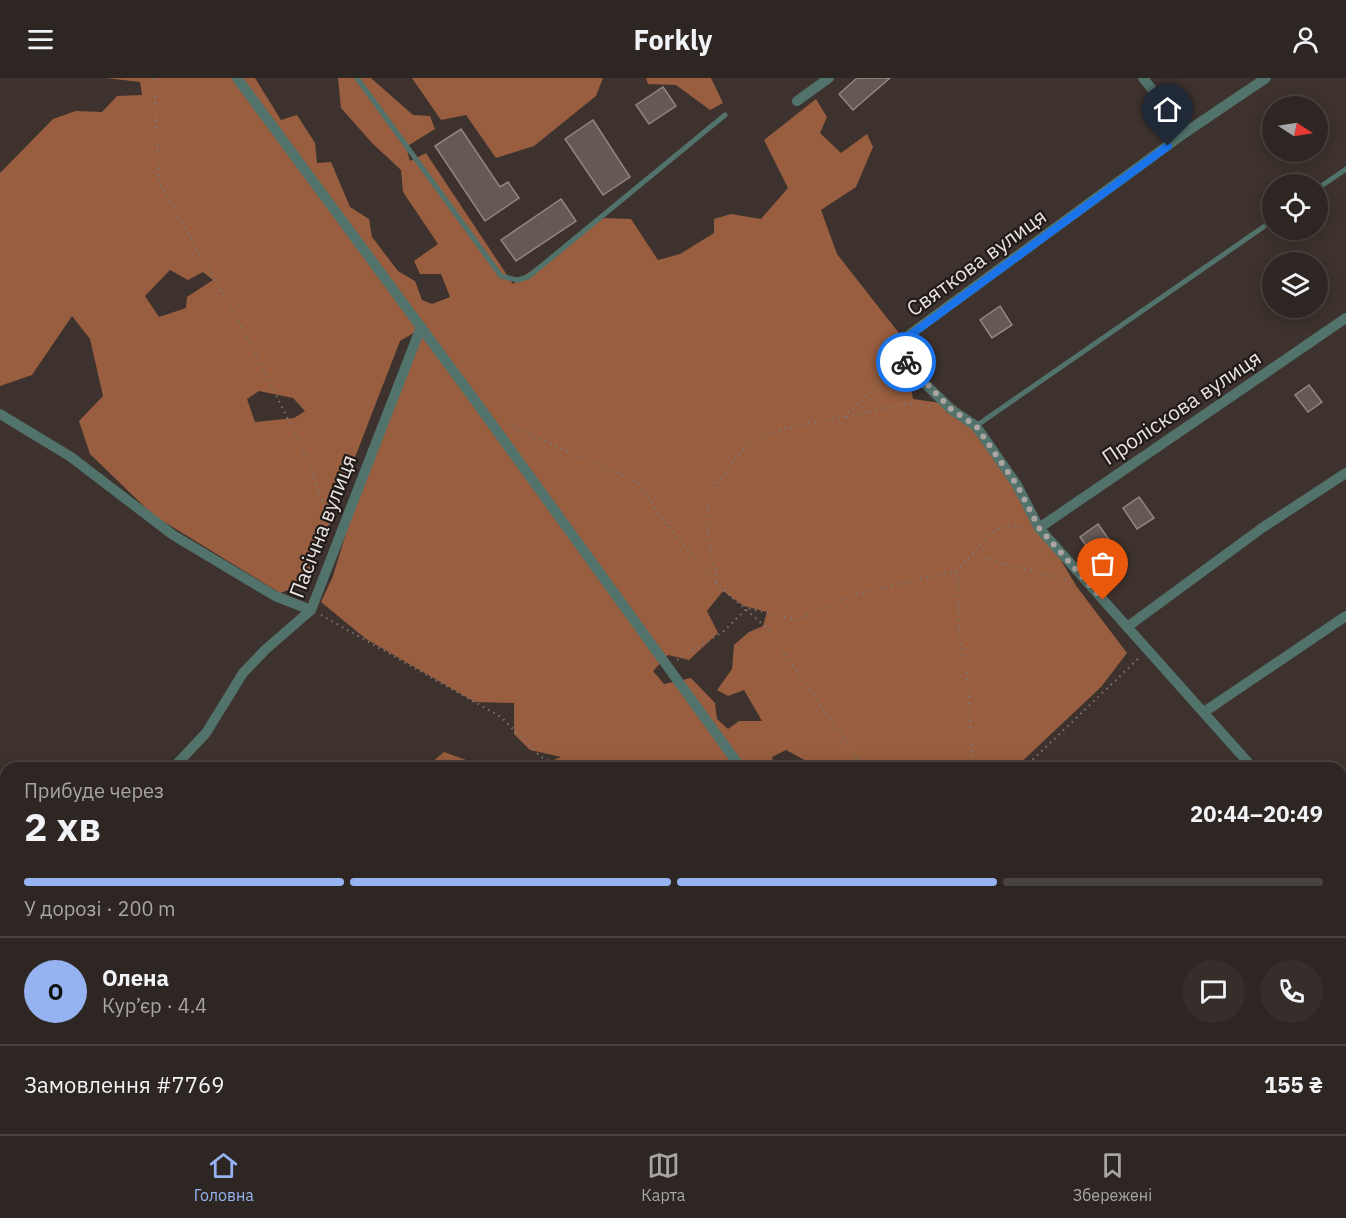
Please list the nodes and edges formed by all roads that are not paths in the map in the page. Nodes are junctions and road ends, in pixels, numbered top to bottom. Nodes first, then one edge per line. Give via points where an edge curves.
1 (237, 78) edge
2 (357, 78) edge
3 (829, 78) edge
4 (1143, 78) edge
5 (1266, 78) edge
6 (797, 101) dead end
7 (725, 115) dead end
8 (1186, 132) junction
9 (1346, 169) edge
10 (1328, 181) edge
11 (1262, 228) edge
12 (1346, 318) edge
13 (421, 327) junction
14 (0, 414) edge
15 (976, 426) junction
16 (1346, 472) edge
17 (1039, 528) junction
18 (311, 610) junction
19 (1346, 616) edge
20 (1127, 627) junction
21 (1204, 712) junction
22 (179, 762) edge
23 (737, 762) edge
24 (1247, 762) edge

1 - 13 street
2 - 7 lane via 501,276 513,280 528,277
3 - 6 street
4 - 8 street
5 - 8 street, Святкова вулиця
8 - 15 street, Святкова вулиця via 909,336 900,353 917,376 952,410
9 - 10 lane
11 - 15 lane
12 - 17 street, Проліскова вулиця
13 - 18 street, Пасічна вулиця
13 - 23 street
14 - 18 street via 70,457 173,535 274,596
15 - 17 street via 1017,485
16 - 20 street
17 - 20 street
18 - 22 street, Пасічна вулиця via 243,673 206,733
19 - 21 street
20 - 21 street
21 - 24 street

